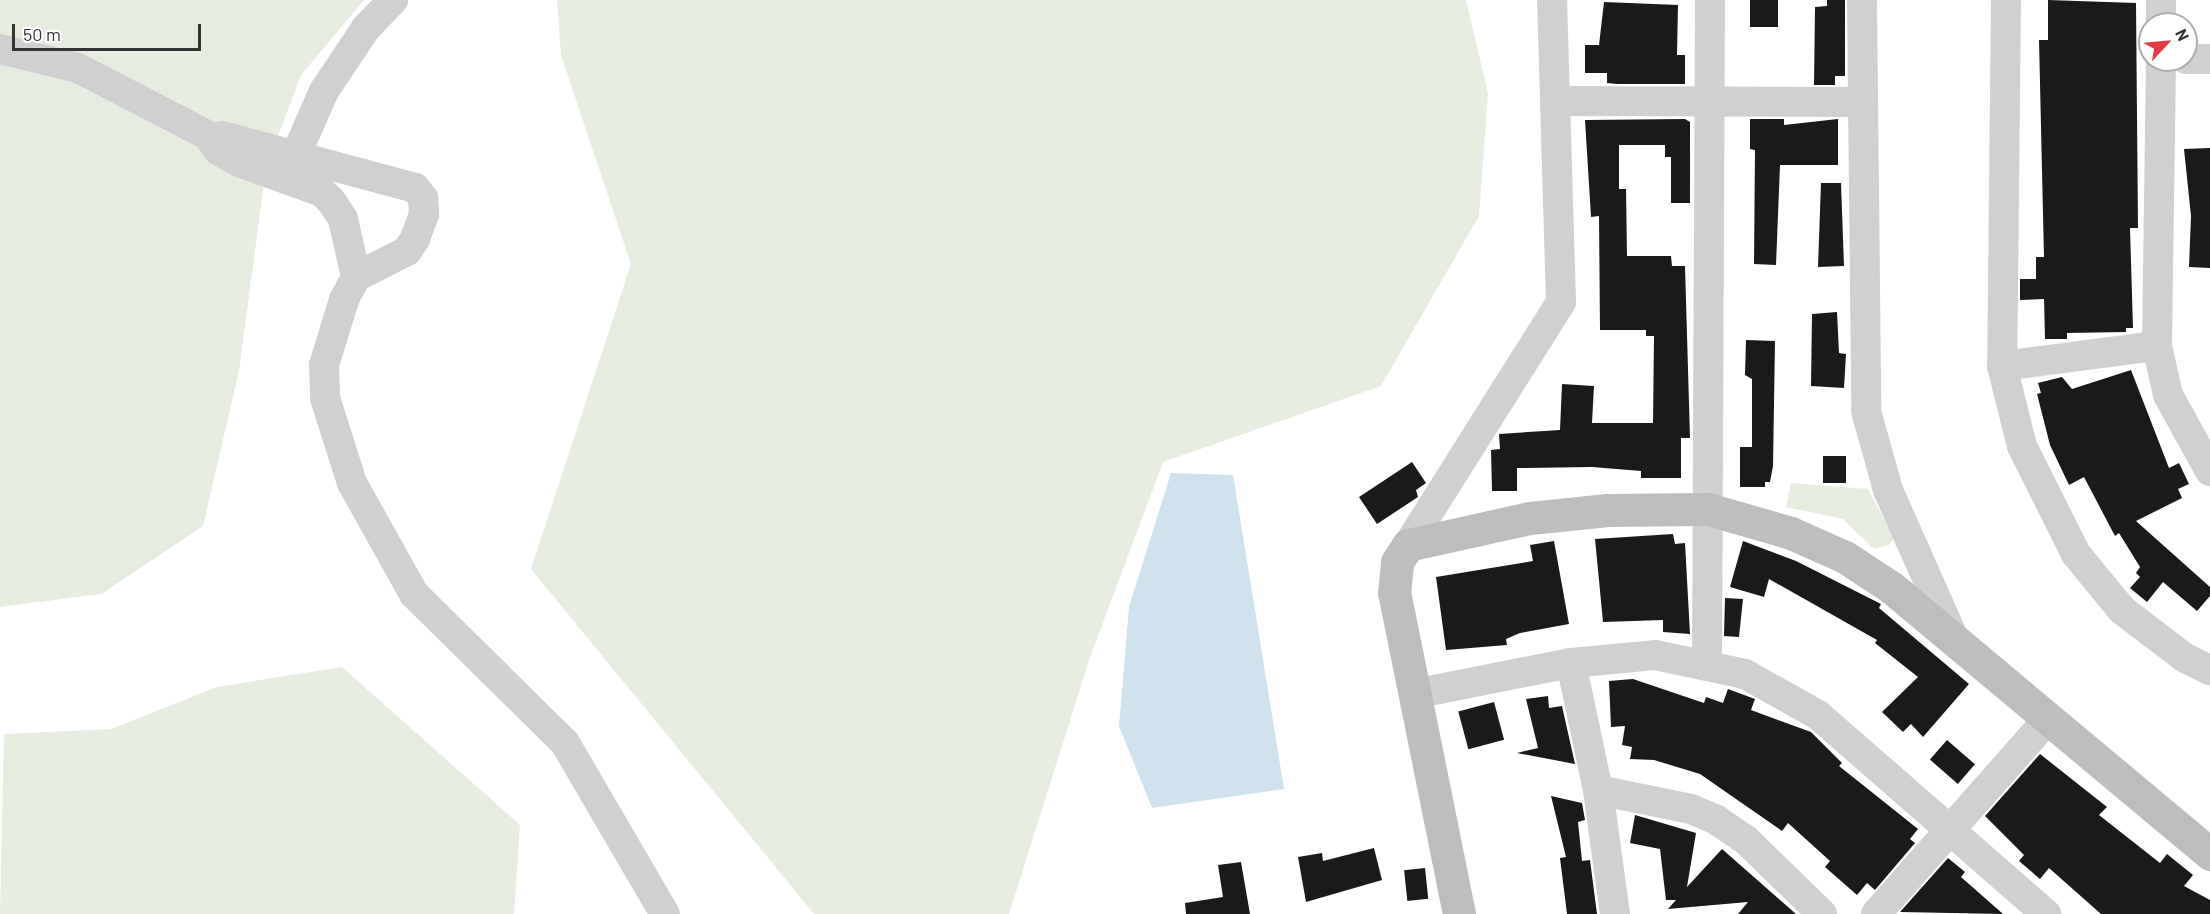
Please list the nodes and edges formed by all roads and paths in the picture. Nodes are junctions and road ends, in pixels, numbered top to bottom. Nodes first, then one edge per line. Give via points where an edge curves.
1 (393, 0) edge
2 (1552, 0) edge
3 (1710, 0) edge
4 (1862, 0) edge
5 (2006, 0) edge
6 (0, 49) edge
7 (2162, 72) edge
8 (1556, 101) junction
9 (1861, 102) junction
10 (1708, 103) junction
11 (207, 135) junction
12 (296, 157) junction
13 (356, 277) junction
14 (2157, 346) junction
15 (2002, 366) junction
16 (2210, 471) edge
17 (1708, 508) junction
18 (1408, 545) junction
19 (1953, 637) junction
20 (1571, 663) junction
21 (1707, 664) junction
22 (2210, 670) edge
23 (1414, 694) junction
24 (2046, 721) junction
25 (1598, 790) junction
26 (1949, 830) junction
27 (2210, 854) edge
28 (665, 914) edge
29 (1459, 914) edge
30 (1615, 914) edge
31 (1822, 914) edge
32 (1876, 914) edge
33 (2046, 914) edge

1 - 12 street via 366,28 324,91
2 - 8 street
3 - 10 street
4 - 9 street
5 - 15 street
6 - 11 street via 78,68
7 - 14 street
8 - 10 street
8 - 18 street via 1561,302
9 - 10 street
9 - 19 street via 1866,411 1888,490
10 - 17 street
11 - 12 street
11 - 13 street via 219,151 239,162 322,192 343,219
12 - 13 street via 415,188 423,198 424,214 407,251
13 - 28 street via 344,300 324,365 327,406 352,483 414,594 565,743
14 - 15 street
14 - 16 street via 2168,395
15 - 22 street via 2022,446 2076,554 2122,610 2185,658
17 - 18 street via 1660,506 1530,518
17 - 19 street via 1791,533 1845,557
17 - 21 street
18 - 23 street via 1397,562 1394,593
19 - 24 street
20 - 21 street via 1655,655
20 - 23 street
20 - 25 street
21 - 26 street via 1745,674 1818,715
23 - 29 street
24 - 26 street
24 - 27 street
25 - 30 street
25 - 31 street via 1691,809 1715,819 1746,840
26 - 32 street
26 - 33 street

